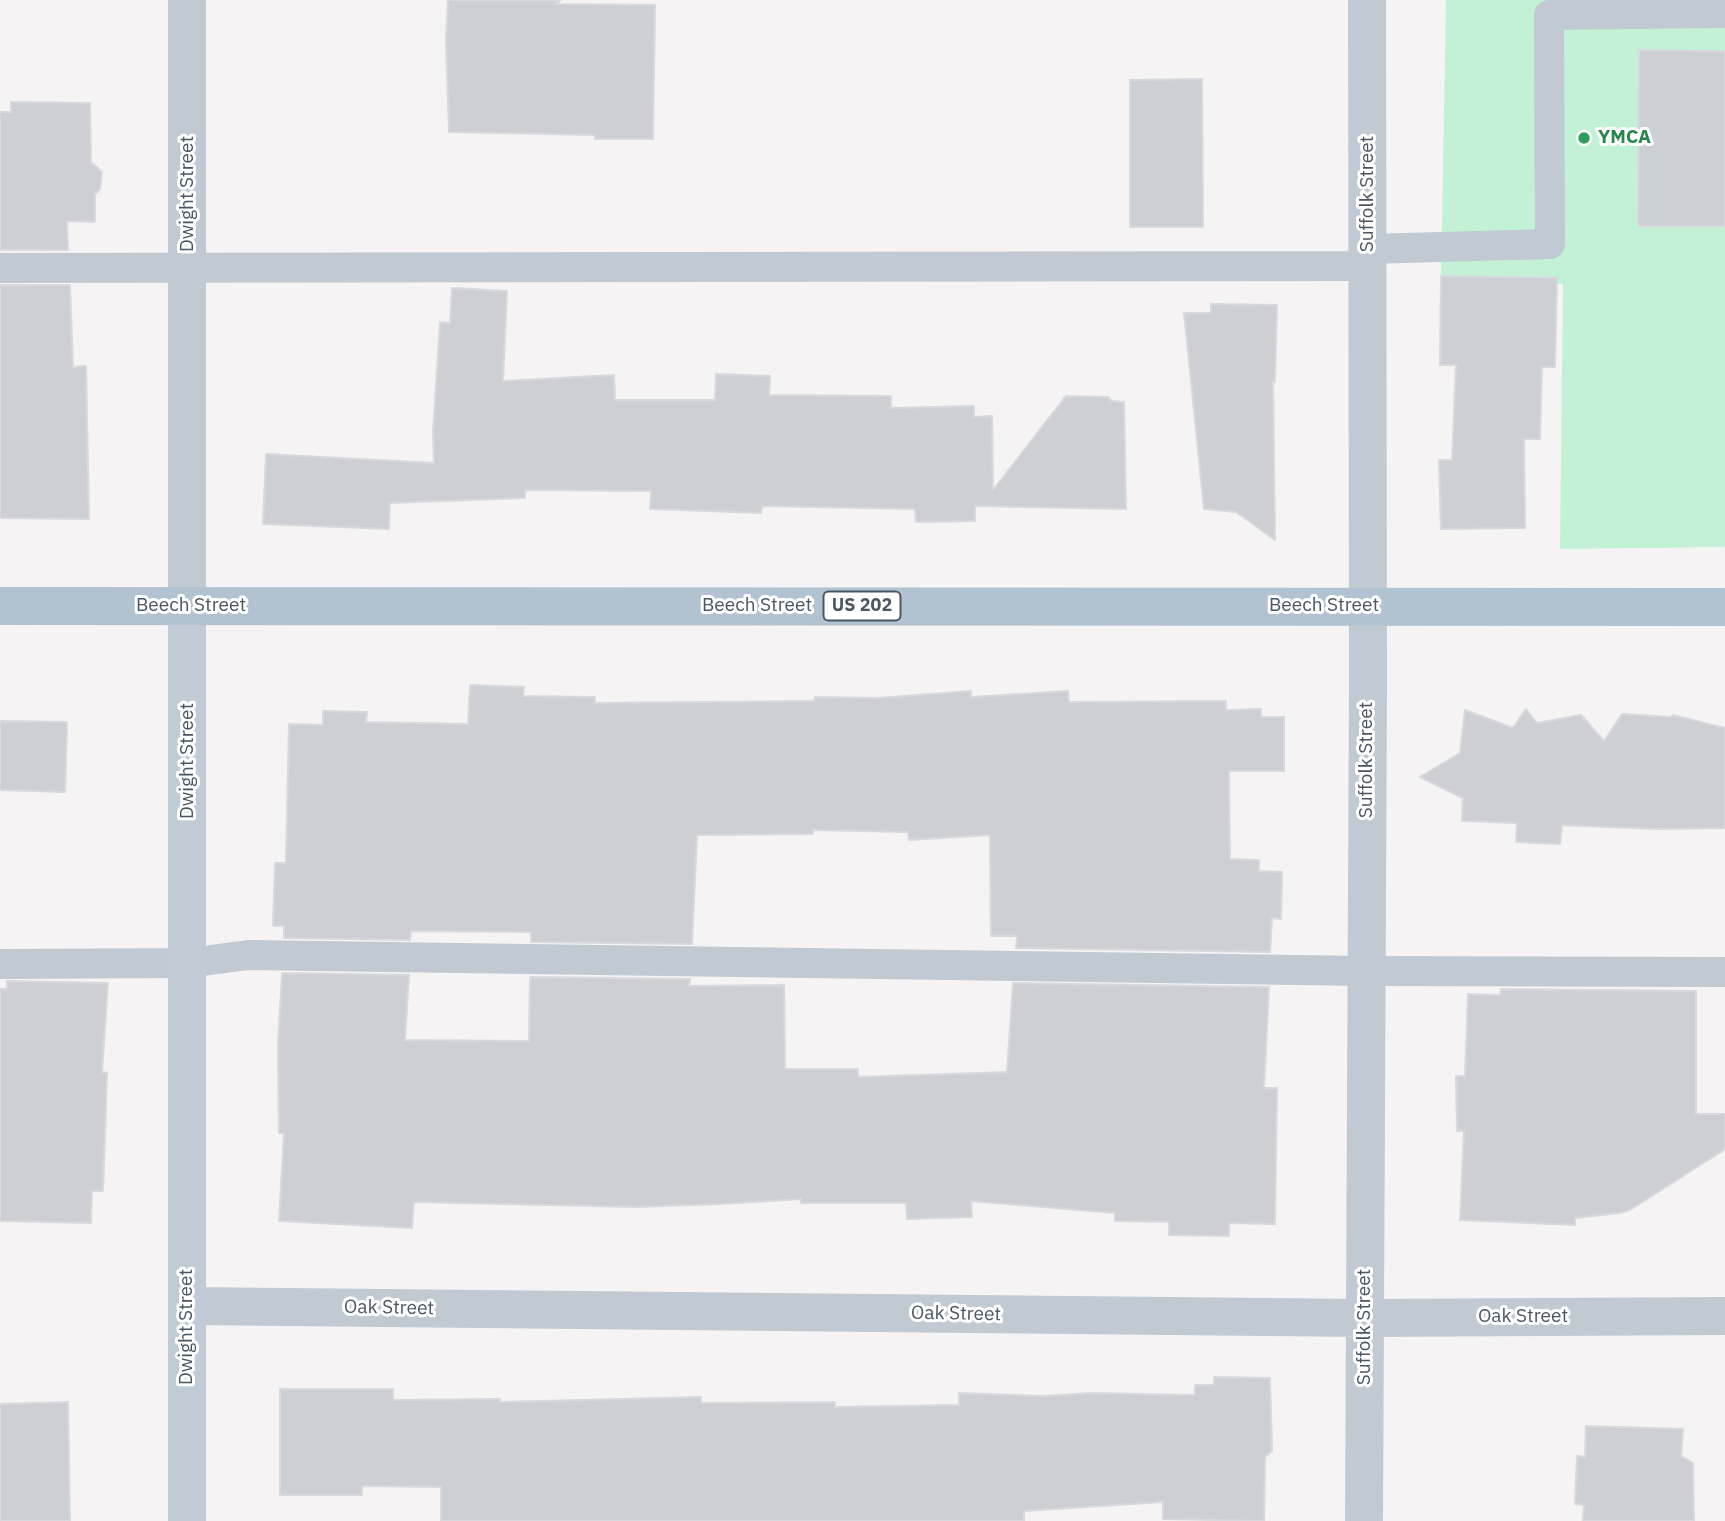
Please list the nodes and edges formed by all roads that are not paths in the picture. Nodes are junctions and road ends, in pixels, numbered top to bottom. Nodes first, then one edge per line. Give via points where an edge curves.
1 (187, 0) edge
2 (1367, 0) edge
3 (1725, 13) edge
4 (1368, 258) junction
5 (0, 268) edge
6 (188, 268) junction
7 (0, 606) edge
8 (187, 606) junction
9 (1368, 606) junction
10 (1725, 607) edge
11 (188, 963) junction
12 (0, 964) edge
13 (1366, 971) junction
14 (1725, 972) edge
15 (187, 1306) junction
16 (1725, 1316) edge
17 (1365, 1318) junction
18 (187, 1521) edge
19 (1364, 1521) edge

1 - 6 street, Dwight Street
2 - 4 street, Suffolk Street
3 - 4 lane via 1549,15 1549,244
4 - 6 lane
4 - 9 street, Suffolk Street
5 - 6 lane
6 - 8 street, Dwight Street
7 - 8 main road, Beech Street / US 202
8 - 9 main road, Beech Street / US 202
8 - 11 main road, Dwight Street
9 - 10 main road, Beech Street / US 202
9 - 13 street, Suffolk Street
11 - 12 lane
11 - 13 lane via 248,955
11 - 15 main road, Dwight Street
13 - 14 lane
13 - 17 street, Suffolk Street
15 - 17 street, Oak Street
15 - 18 main road, Dwight Street
16 - 17 street, Oak Street
17 - 19 street, Suffolk Street

